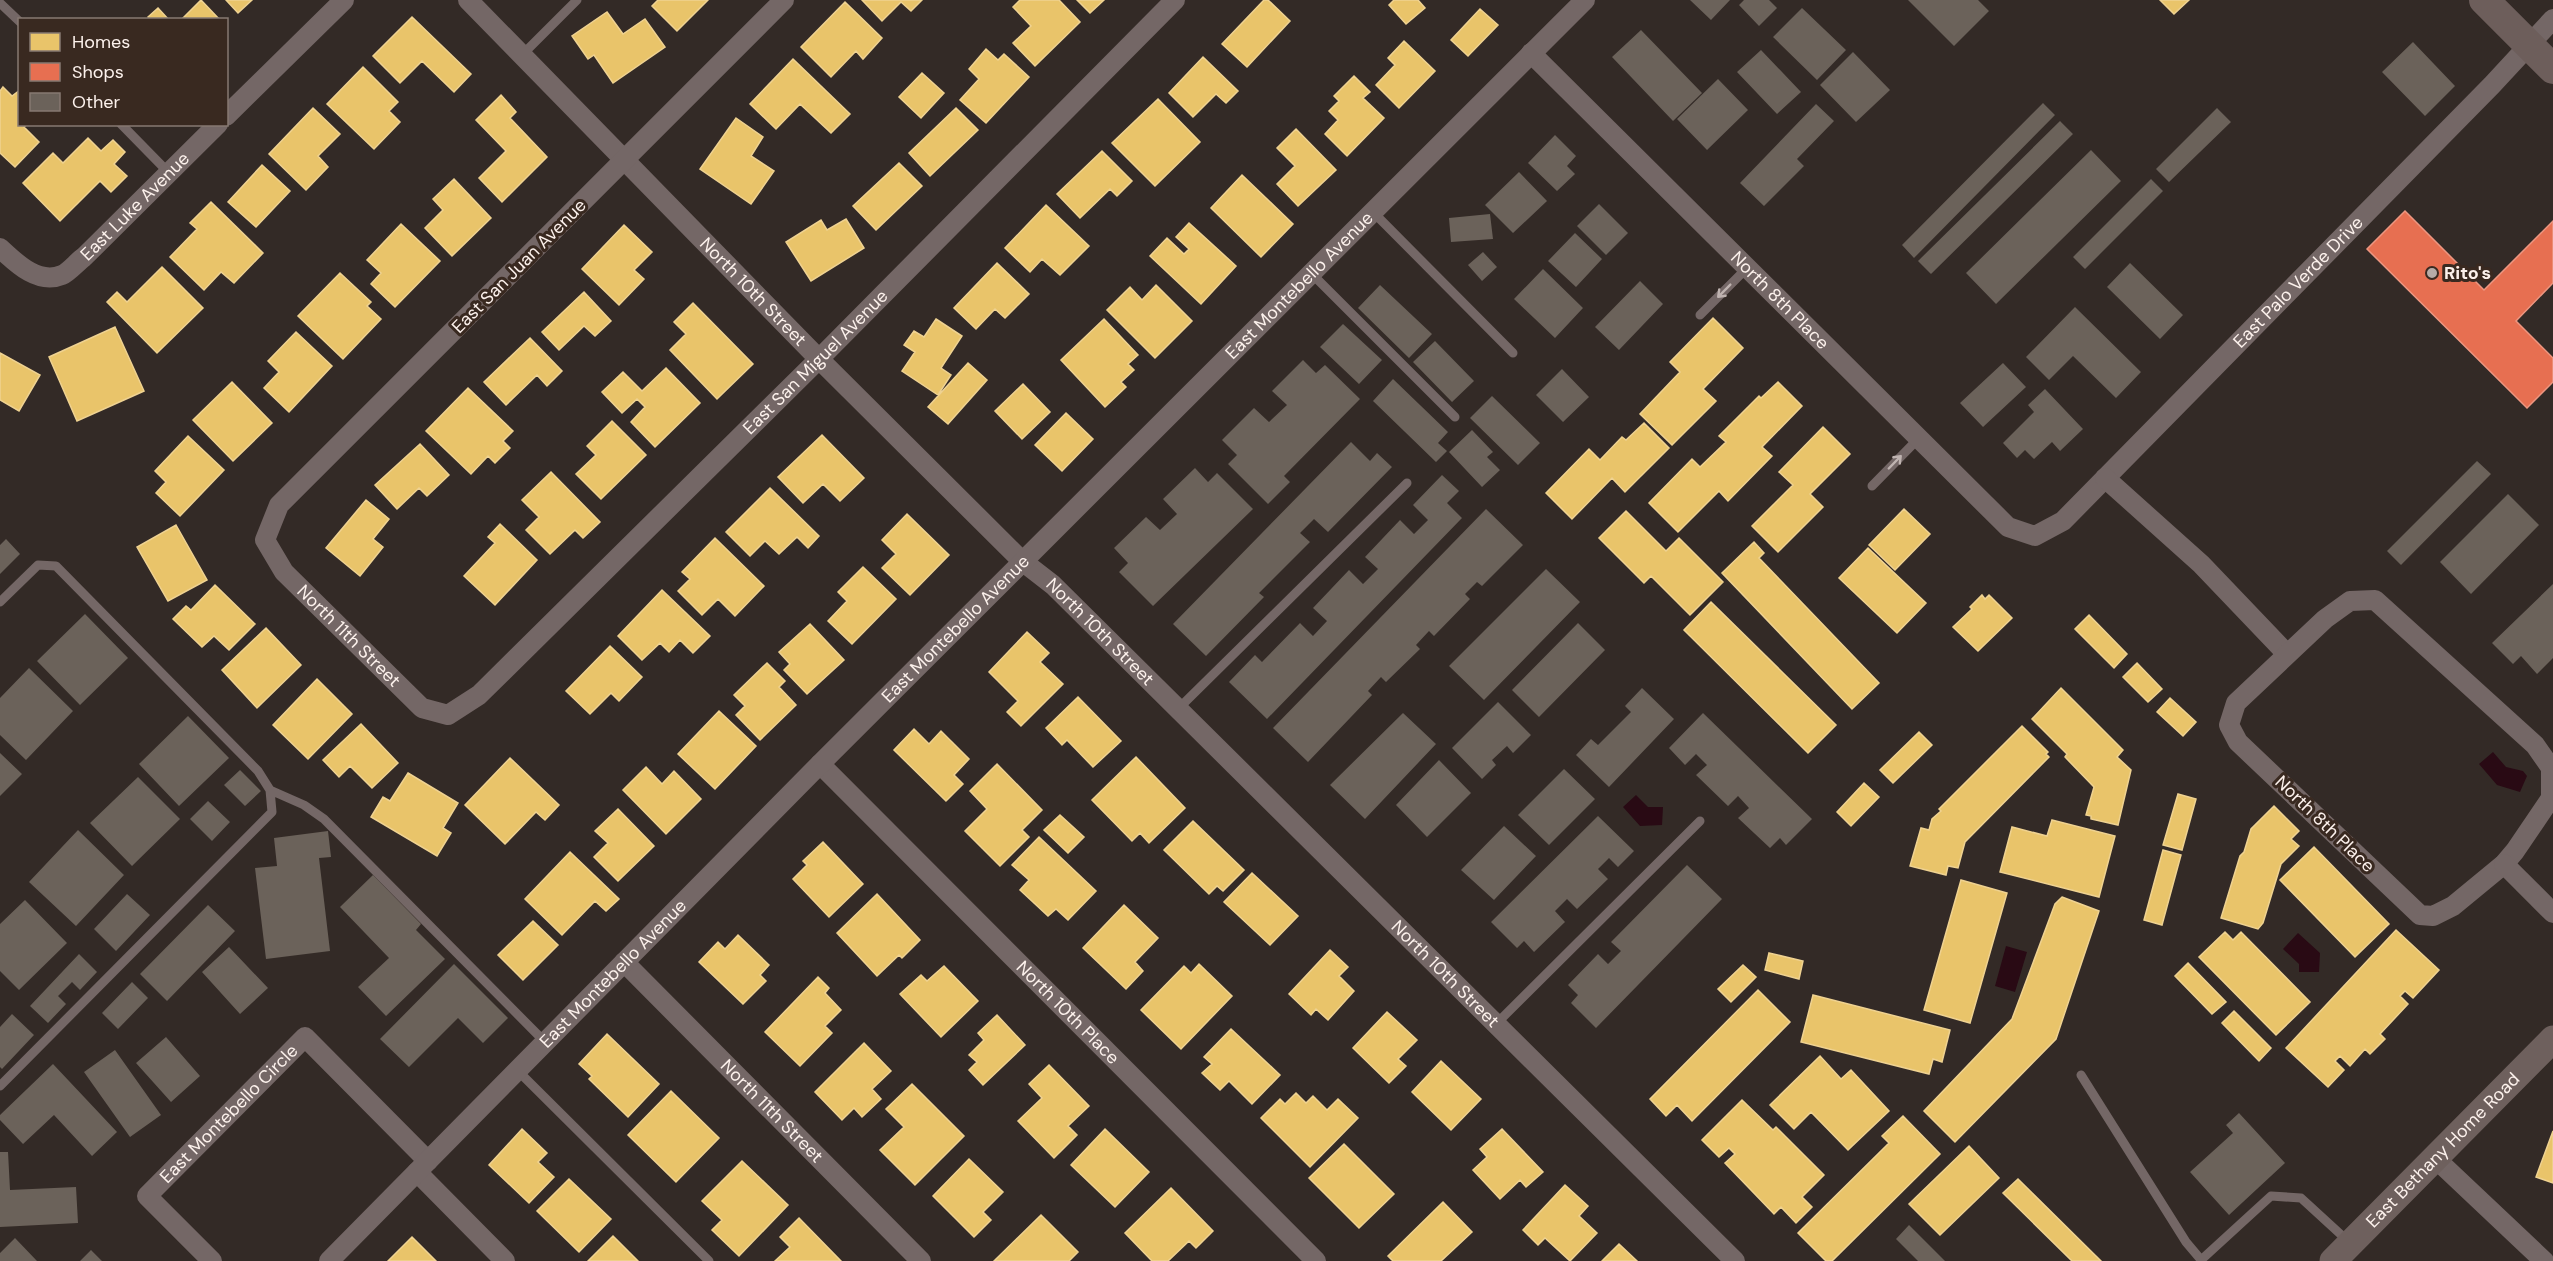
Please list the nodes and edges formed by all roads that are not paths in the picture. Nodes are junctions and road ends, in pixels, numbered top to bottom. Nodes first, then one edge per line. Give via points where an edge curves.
1 (344, 0) edge
2 (468, 0) edge
3 (577, 0) edge
4 (784, 0) edge
5 (1175, 0) edge
6 (1585, 0) edge
7 (2484, 0) edge
8 (0, 3) edge
9 (2553, 19) edge
10 (18, 20) edge
11 (2528, 44) junction
12 (1532, 53) junction
13 (522, 55) junction
14 (2553, 69) edge
15 (228, 114) edge
16 (123, 126) edge
17 (216, 126) edge
18 (626, 160) junction
19 (169, 173) junction
20 (1372, 212) junction
21 (0, 248) edge
22 (1748, 267) junction
23 (1311, 273) junction
24 (1701, 315) dead end
25 (1513, 353) dead end
26 (819, 359) junction
27 (1455, 417) dead end
28 (1919, 438) junction
29 (2105, 478) junction
30 (1407, 483) dead end
31 (1872, 486) dead end
32 (2035, 536) joint
33 (265, 540) joint
34 (1022, 561) junction
35 (0, 602) edge
36 (2288, 654) junction
37 (1177, 711) junction
38 (448, 716) joint
39 (820, 764) junction
40 (270, 790) junction
41 (1700, 821) dead end
42 (2504, 864) junction
43 (2553, 913) edge
44 (624, 962) junction
45 (1497, 1023) junction
46 (545, 1042) junction
47 (2547, 1049) edge
48 (517, 1070) junction
49 (2081, 1075) dead end
50 (0, 1086) edge
51 (2436, 1159) junction
52 (423, 1166) junction
53 (2342, 1252) edge
54 (2202, 1260) edge
55 (212, 1261) edge
56 (329, 1261) edge
57 (506, 1261) edge
58 (709, 1261) edge
59 (921, 1261) edge
60 (1316, 1261) edge
61 (1736, 1261) edge
62 (2544, 1261) edge

1 - 15 street
2 - 13 street, North 10th Street
3 - 13 lane
4 - 18 street, East San Juan Avenue
5 - 26 street, East San Miguel Avenue
6 - 12 street, East Montebello Avenue
7 - 11 main road
8 - 10 lane
9 - 11 street, East Palo Verde Drive
11 - 14 main road
11 - 29 street, East Palo Verde Drive
12 - 20 street, East Montebello Avenue
12 - 22 street, North 8th Place
13 - 18 street, North 10th Street
16 - 19 lane
17 - 19 street, East Luke Avenue
18 - 26 street, North 10th Street
18 - 33 street, East San Juan Avenue via 279,505
19 - 21 street, East Luke Avenue via 63,275 46,278 27,271
20 - 23 street, East Montebello Avenue
20 - 25 lane
22 -> 24 lane
22 - 28 street, North 8th Place
23 - 27 lane
23 - 34 street, East Montebello Avenue
26 - 34 street, North 10th Street
26 - 38 street, East San Miguel Avenue via 479,695
31 -> 28 lane
28 - 32 street, North 8th Place via 2008,527
29 - 32 street, East Palo Verde Drive via 2063,521
29 - 36 street via 2201,564
30 - 37 lane
33 - 38 street, North 11th Street via 284,572 422,708
34 - 37 street, North 10th Street via 1053,585
34 - 39 street, East Montebello Avenue
35 - 40 lane via 38,565 56,566 258,771
36 - 42 street, North 8th Place via 2350,601 2375,600 2535,745 2551,768 2551,798
36 - 42 street, North 8th Place via 2236,703 2229,725 2238,742 2420,915 2433,916 2453,906
37 - 45 street, North 10th Street
39 - 44 street, East Montebello Avenue
39 - 60 street, North 10th Place
40 - 46 lane via 324,819
40 - 50 lane via 272,812
41 - 45 lane
42 - 43 street
44 - 46 street, East Montebello Avenue
44 - 59 street, North 11th Street
45 - 61 street, North 10th Street
46 - 48 street, East Montebello Avenue
47 - 51 main road, East Bethany Home Road
48 - 52 street, East Montebello Avenue
48 - 58 lane
49 - 54 lane via 2180,1233
51 - 53 main road, East Bethany Home Road
51 - 62 street
52 - 55 street, East Montebello Circle via 305,1037 147,1196
52 - 56 street, East Montebello Avenue
52 - 57 street
53 - 54 lane via 2301,1198 2271,1196

